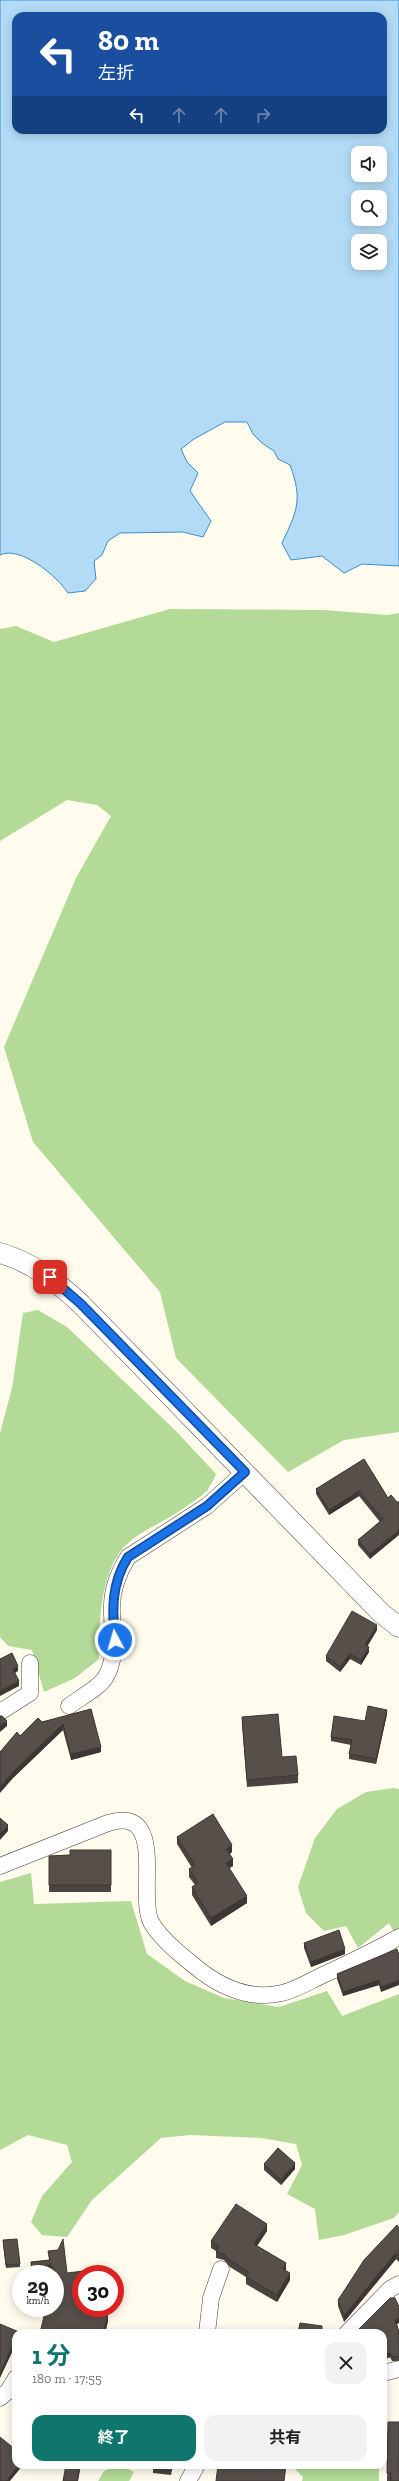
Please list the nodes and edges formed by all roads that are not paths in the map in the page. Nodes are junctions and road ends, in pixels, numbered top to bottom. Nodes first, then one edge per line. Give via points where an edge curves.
1 (0, 1253) edge
2 (245, 1472) junction
3 (399, 1627) edge
4 (30, 1663) dead end
5 (69, 1706) dead end
6 (0, 1712) edge
7 (0, 1866) edge
8 (399, 1937) edge
9 (221, 2269) dead end
10 (399, 2284) edge
11 (207, 2329) edge
12 (351, 2329) edge
13 (399, 2369) edge
14 (387, 2372) edge
15 (195, 2469) edge
16 (188, 2481) edge

1 - 2 street via 30,1265 59,1284
2 - 3 street via 381,1613
2 - 5 street via 207,1506 128,1557 120,1570 114,1590 112,1611 115,1640 111,1664 105,1679
4 - 6 street via 30,1693
7 - 8 street via 108,1822 131,1822 140,1828 147,1850 146,1890 151,1921 163,1937 203,1974 218,1984 240,1992 265,1996 283,1993 368,1955
9 - 11 street via 211,2298
10 - 12 street via 390,2289
13 - 14 street
15 - 16 street

